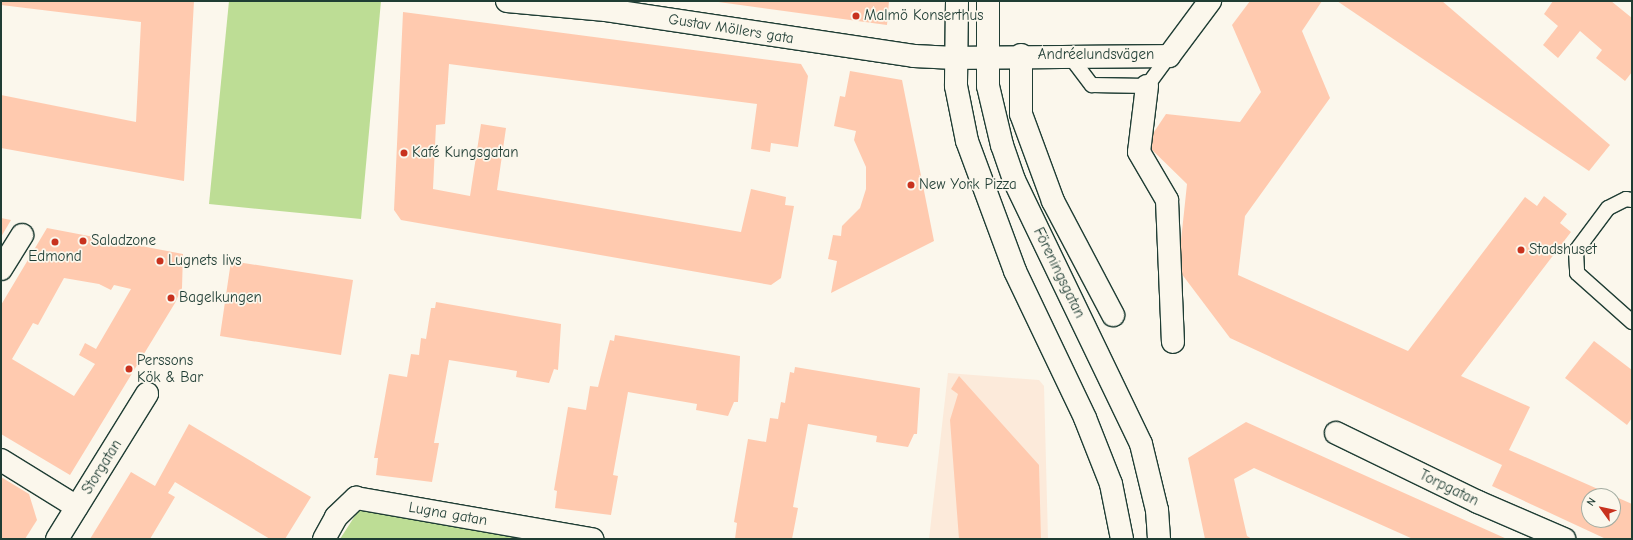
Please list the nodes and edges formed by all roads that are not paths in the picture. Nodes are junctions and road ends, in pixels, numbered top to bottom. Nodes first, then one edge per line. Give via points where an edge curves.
1 (507, 1) edge
2 (957, 1) edge
3 (988, 1) edge
4 (1210, 1) edge
5 (606, 6) edge
6 (987, 55) junction
7 (1021, 55) junction
8 (1069, 55) junction
9 (1169, 56) junction
10 (955, 58) junction
11 (1147, 86) junction
12 (1632, 200) edge
13 (22, 235) dead end
14 (1, 269) edge
15 (1114, 315) dead end
16 (1632, 322) edge
17 (1173, 342) dead end
18 (147, 394) dead end
19 (1336, 433) dead end
20 (1, 460) edge
21 (77, 507) junction
22 (57, 539) edge
23 (324, 539) edge
24 (592, 539) edge
25 (1122, 539) edge
26 (1159, 539) edge
27 (1564, 539) edge

1 - 5 street, Gustav Möllers gata
2 - 10 street
3 - 6 street, Föreningsgatan
4 - 9 street, Andréelundsvägen
5 - 10 street, Gustav Möllers gata via 914,56
6 - 7 street, Andréelundsvägen
6 - 10 street, Andréelundsvägen
6 - 26 street, Föreningsgatan via 988,86 1014,180 1141,444 1157,510
7 - 8 street, Andréelundsvägen
7 - 15 street via 1021,114 1053,201
8 - 9 street, Andréelundsvägen
8 - 11 lane via 1092,84
9 - 11 lane
10 - 25 street via 956,86 967,141 984,194 1108,477
11 - 17 street via 1139,152 1167,200
12 - 16 lane via 1626,198 1608,208 1576,251 1577,273
13 - 14 street
18 - 21 street, Storgatan
19 - 27 street, Torpgatan via 1478,502
20 - 21 street
21 - 22 street, Storgatan
23 - 24 street, Lugna gatan via 336,517 356,498

